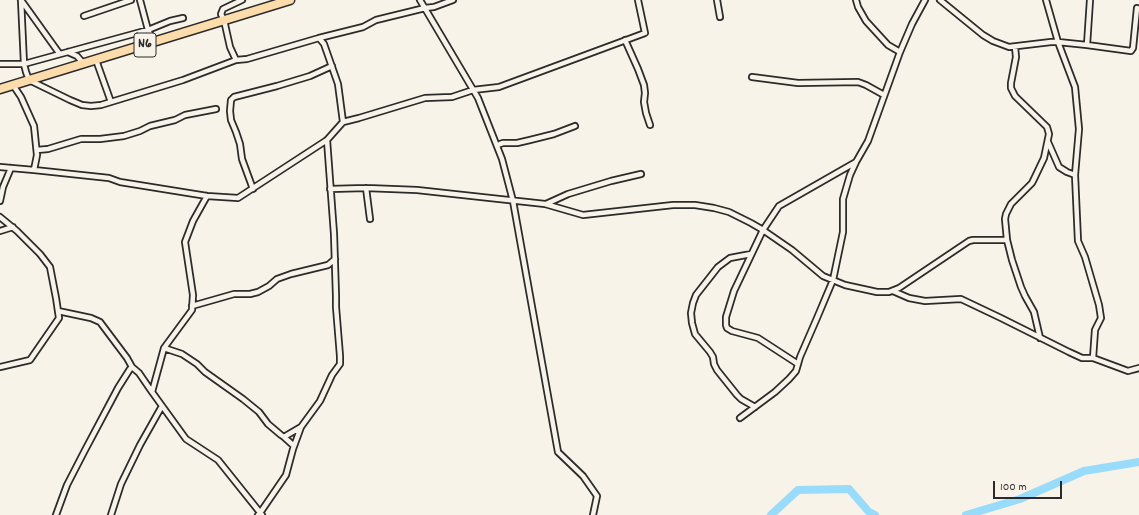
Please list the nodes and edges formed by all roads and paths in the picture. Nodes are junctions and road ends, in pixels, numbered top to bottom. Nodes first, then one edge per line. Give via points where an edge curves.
1 (21, 0) edge
2 (131, 0) edge
3 (140, 0) edge
4 (242, 0) edge
5 (290, 0) edge
6 (420, 0) edge
7 (452, 0) edge
8 (638, 0) edge
9 (717, 0) edge
10 (856, 0) edge
11 (925, 0) edge
12 (940, 0) edge
13 (1046, 0) edge
14 (1090, 0) edge
15 (425, 8) junction
16 (1137, 8) dead end
17 (84, 16) dead end
18 (720, 17) dead end
19 (183, 18) dead end
20 (224, 20) junction
21 (148, 30) junction
22 (320, 38) junction
23 (625, 40) junction
24 (154, 42) junction
25 (1058, 42) junction
26 (1087, 45) junction
27 (1014, 47) junction
28 (68, 52) junction
29 (900, 52) junction
30 (59, 54) junction
31 (96, 60) junction
32 (236, 60) junction
33 (0, 64) edge
34 (24, 64) junction
35 (84, 64) junction
36 (332, 66) junction
37 (752, 77) dead end
38 (29, 80) junction
39 (13, 85) junction
40 (0, 89) edge
41 (473, 90) junction
42 (884, 95) junction
43 (111, 102) junction
44 (216, 109) dead end
45 (343, 122) junction
46 (650, 125) dead end
47 (575, 126) dead end
48 (327, 140) junction
49 (1048, 142) junction
50 (497, 146) junction
51 (37, 150) junction
52 (856, 162) junction
53 (0, 167) edge
54 (11, 168) junction
55 (34, 170) junction
56 (641, 174) dead end
57 (1075, 174) junction
58 (366, 188) junction
59 (253, 189) junction
60 (330, 189) junction
61 (207, 196) junction
62 (513, 201) junction
63 (0, 202) edge
64 (545, 204) junction
65 (0, 217) edge
66 (370, 219) dead end
67 (13, 227) junction
68 (763, 230) junction
69 (0, 231) edge
70 (1007, 240) junction
71 (751, 254) junction
72 (335, 259) junction
73 (832, 280) junction
74 (893, 290) junction
75 (192, 306) junction
76 (58, 310) junction
77 (1040, 338) junction
78 (164, 348) junction
79 (1093, 358) junction
80 (798, 364) junction
81 (132, 367) junction
82 (0, 368) edge
83 (1139, 368) edge
84 (152, 392) junction
85 (162, 406) junction
86 (755, 407) junction
87 (740, 418) dead end
88 (300, 427) junction
89 (284, 437) junction
90 (294, 446) junction
91 (260, 514) edge
92 (56, 515) edge
93 (111, 515) edge
94 (593, 515) edge

1 - 30 street
1 - 34 street
2 - 17 street
3 - 21 street
4 - 20 street via 223,9 221,14
5 - 20 highway, N6
6 - 15 street
7 - 15 street
8 - 23 street via 645,33
9 - 18 street
10 - 29 street via 866,21 888,45
11 - 29 street
12 - 27 street via 983,35
13 - 25 street
14 - 26 street
15 - 22 street
15 - 41 street
16 - 26 street via 1131,51
19 - 21 street
20 - 24 highway, N6
20 - 32 street via 230,47
21 - 24 street
21 - 28 street
22 - 32 street
22 - 36 street
23 - 41 street via 499,87
23 - 46 street via 644,85 644,102
24 - 31 highway, N6
25 - 26 street
25 - 27 street
25 - 57 street via 1075,87 1079,129
27 - 49 street via 1016,57 1011,88 1047,126
28 - 30 street
28 - 35 street via 77,56
29 - 42 street
30 - 34 street
31 - 35 highway, N6
31 - 43 street
32 - 43 street via 183,80
33 - 34 street
34 - 38 street
35 - 38 highway, N6
36 - 45 street via 338,84
36 - 59 street via 310,76 231,100 231,120
37 - 42 street via 798,83 858,82
38 - 39 highway, N6
38 - 43 street via 82,105
39 - 40 highway, N6
39 - 51 street via 34,126
41 - 45 street via 452,97 425,98
41 - 50 street
42 - 52 street via 868,141
44 - 51 street via 185,115 124,136 81,139
45 - 48 street
47 - 50 street via 554,134
48 - 59 street
48 - 60 street
49 - 57 street via 1059,167
49 - 70 street via 1034,179 1008,209 1005,219
50 - 62 street
51 - 55 street
52 - 68 street via 779,206
52 - 73 street via 844,200 843,232
53 - 54 street
54 - 55 street
54 - 63 street
55 - 61 street via 109,178
56 - 64 street via 568,194
57 - 79 street via 1078,241 1101,318 1094,330
58 - 60 street
58 - 62 street via 417,190
58 - 66 street
59 - 61 street via 238,198
60 - 72 street
61 - 75 street via 185,242 193,295
62 - 64 street
62 - 94 street via 558,452 583,476 597,496
64 - 68 street via 583,215 695,205 729,212
65 - 67 street
67 - 69 street
67 - 76 street via 50,267
68 - 71 street
68 - 73 street via 823,276
70 - 74 street via 969,241 908,283
70 - 77 street via 1024,296 1034,312
71 - 80 street via 734,291 727,328 758,338
71 - 86 street via 730,258 718,267 696,295 691,313 695,334 710,352 717,370 737,395
72 - 75 street via 328,265 277,279 258,292 234,294
72 - 88 street via 340,364 320,401
73 - 74 street via 877,292
73 - 80 street
74 - 77 street via 909,298 925,301 961,300
75 - 78 street via 192,310
76 - 81 street via 100,322
76 - 82 street via 59,318 30,360
77 - 79 street via 1082,358
78 - 84 street
78 - 89 street via 182,354 243,398
79 - 83 street via 1128,372
80 - 86 street via 789,379
81 - 84 street
81 - 92 street via 118,388 67,485
84 - 85 street
85 - 91 street via 186,439 218,460
85 - 93 street via 121,484
86 - 87 street
88 - 89 street
88 - 90 street
89 - 90 street
90 - 91 street via 286,475

